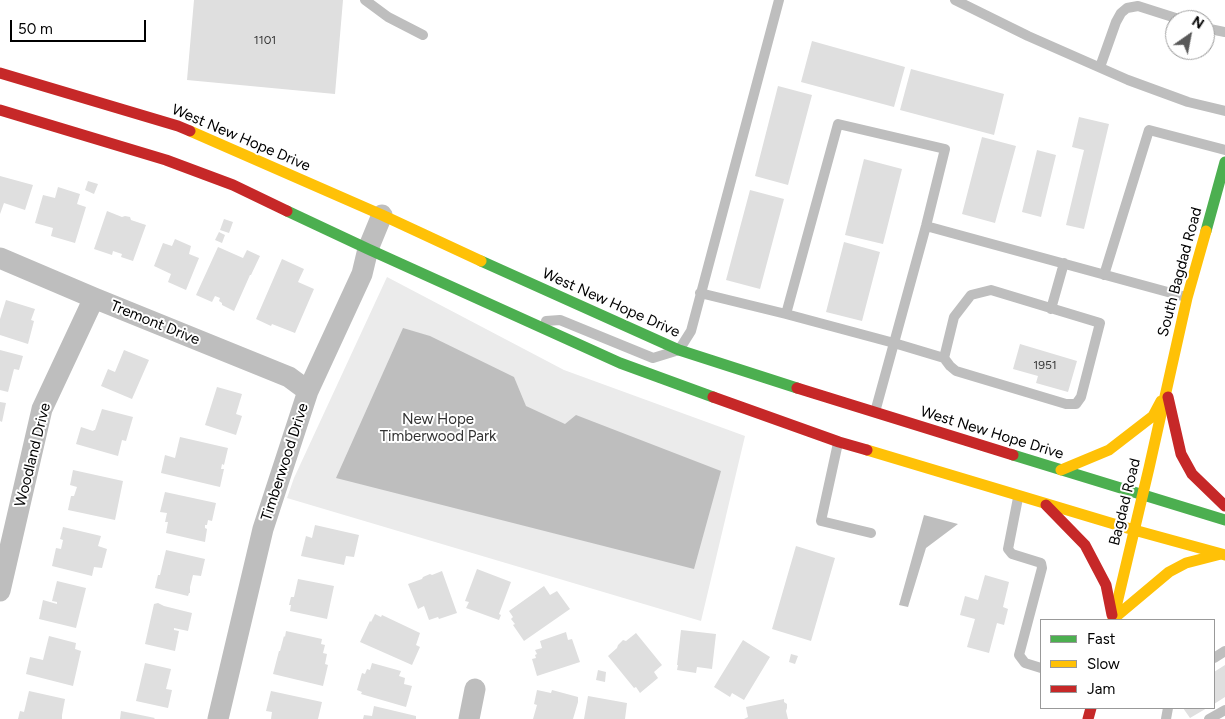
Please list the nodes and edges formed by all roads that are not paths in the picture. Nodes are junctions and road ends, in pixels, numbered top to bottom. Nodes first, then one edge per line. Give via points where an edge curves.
1 (365, 0) edge
2 (779, 0) edge
3 (955, 0) edge
4 (1165, 15) edge
5 (423, 35) dead end
6 (1100, 68) junction
7 (0, 73) edge
8 (0, 110) edge
9 (1225, 111) edge
10 (1225, 150) edge
11 (1225, 162) edge
12 (382, 215) junction
13 (926, 226) junction
14 (368, 248) junction
15 (0, 258) edge
16 (1064, 263) junction
17 (1104, 274) junction
18 (700, 293) junction
19 (94, 298) junction
20 (1187, 298) junction
21 (1051, 308) junction
22 (786, 314) junction
23 (530, 322) junction
24 (894, 342) junction
25 (679, 350) junction
26 (944, 358) junction
27 (308, 391) junction
28 (1166, 391) junction
29 (874, 413) junction
30 (839, 442) junction
31 (1062, 470) junction
32 (1143, 495) junction
33 (1018, 496) junction
34 (1044, 503) junction
35 (1225, 506) edge
36 (1225, 520) edge
37 (1134, 530) junction
38 (871, 533) dead end
39 (1224, 554) edge
40 (0, 591) edge
41 (1113, 619) edge
42 (1113, 619) edge
43 (1114, 619) edge
44 (1040, 668) edge
45 (475, 689) dead end
46 (1225, 710) edge
47 (218, 719) edge
48 (469, 719) edge
49 (1209, 719) edge

1 - 5 lane via 388,17
2 - 18 lane
3 - 6 lane
4 - 6 lane via 1138,6 1127,8 1116,22
6 - 9 lane via 1188,102
7 - 12 main road, West New Hope Drive via 178,126
8 - 14 main road via 166,160 233,186
10 - 17 lane via 1148,130
11 - 20 main road, South Bagdad Road via 1214,217 1205,235
12 - 14 street, Timberwood Drive
12 - 25 main road, West New Hope Drive
13 - 16 lane
13 - 22 lane via 946,149 838,124
13 - 24 lane
14 - 23 main road
14 - 27 street, Timberwood Drive via 362,274
15 - 19 street, Tremont Drive
16 - 17 lane
16 - 21 lane
17 - 20 lane
18 - 22 lane
18 - 25 lane via 691,331
19 - 27 street, Tremont Drive via 288,377
19 - 40 street, Woodland Drive via 42,410
20 - 28 main road, South Bagdad Road
21 - 26 lane via 991,290 971,295 954,317
21 - 26 lane via 1100,323 1081,397 1076,404 1066,404 956,371
22 - 24 lane
23 - 25 lane via 560,320 652,358
23 - 30 main road via 620,363
24 - 26 lane
24 - 29 lane
25 - 29 main road, West New Hope Drive
27 - 47 street, Timberwood Drive via 263,529
28 - 31 main road via 1153,416 1133,433 1109,450
28 - 32 main road, Bagdad Road
28 - 35 main road via 1181,454 1192,474
29 - 31 main road, West New Hope Drive
30 - 33 main road
30 - 38 lane via 821,521
31 - 32 main road, West New Hope Drive
32 - 36 main road, West New Hope Drive
32 - 37 main road, Bagdad Road
33 - 34 main road
33 - 44 lane via 1008,549 1012,554 1041,563 1042,568 1019,655 1025,663
34 - 37 main road
34 - 42 main road via 1086,545 1106,585
37 - 39 main road
37 - 41 main road, Bagdad Road
39 - 43 main road via 1186,563 1169,572
45 - 48 street
46 - 49 lane

